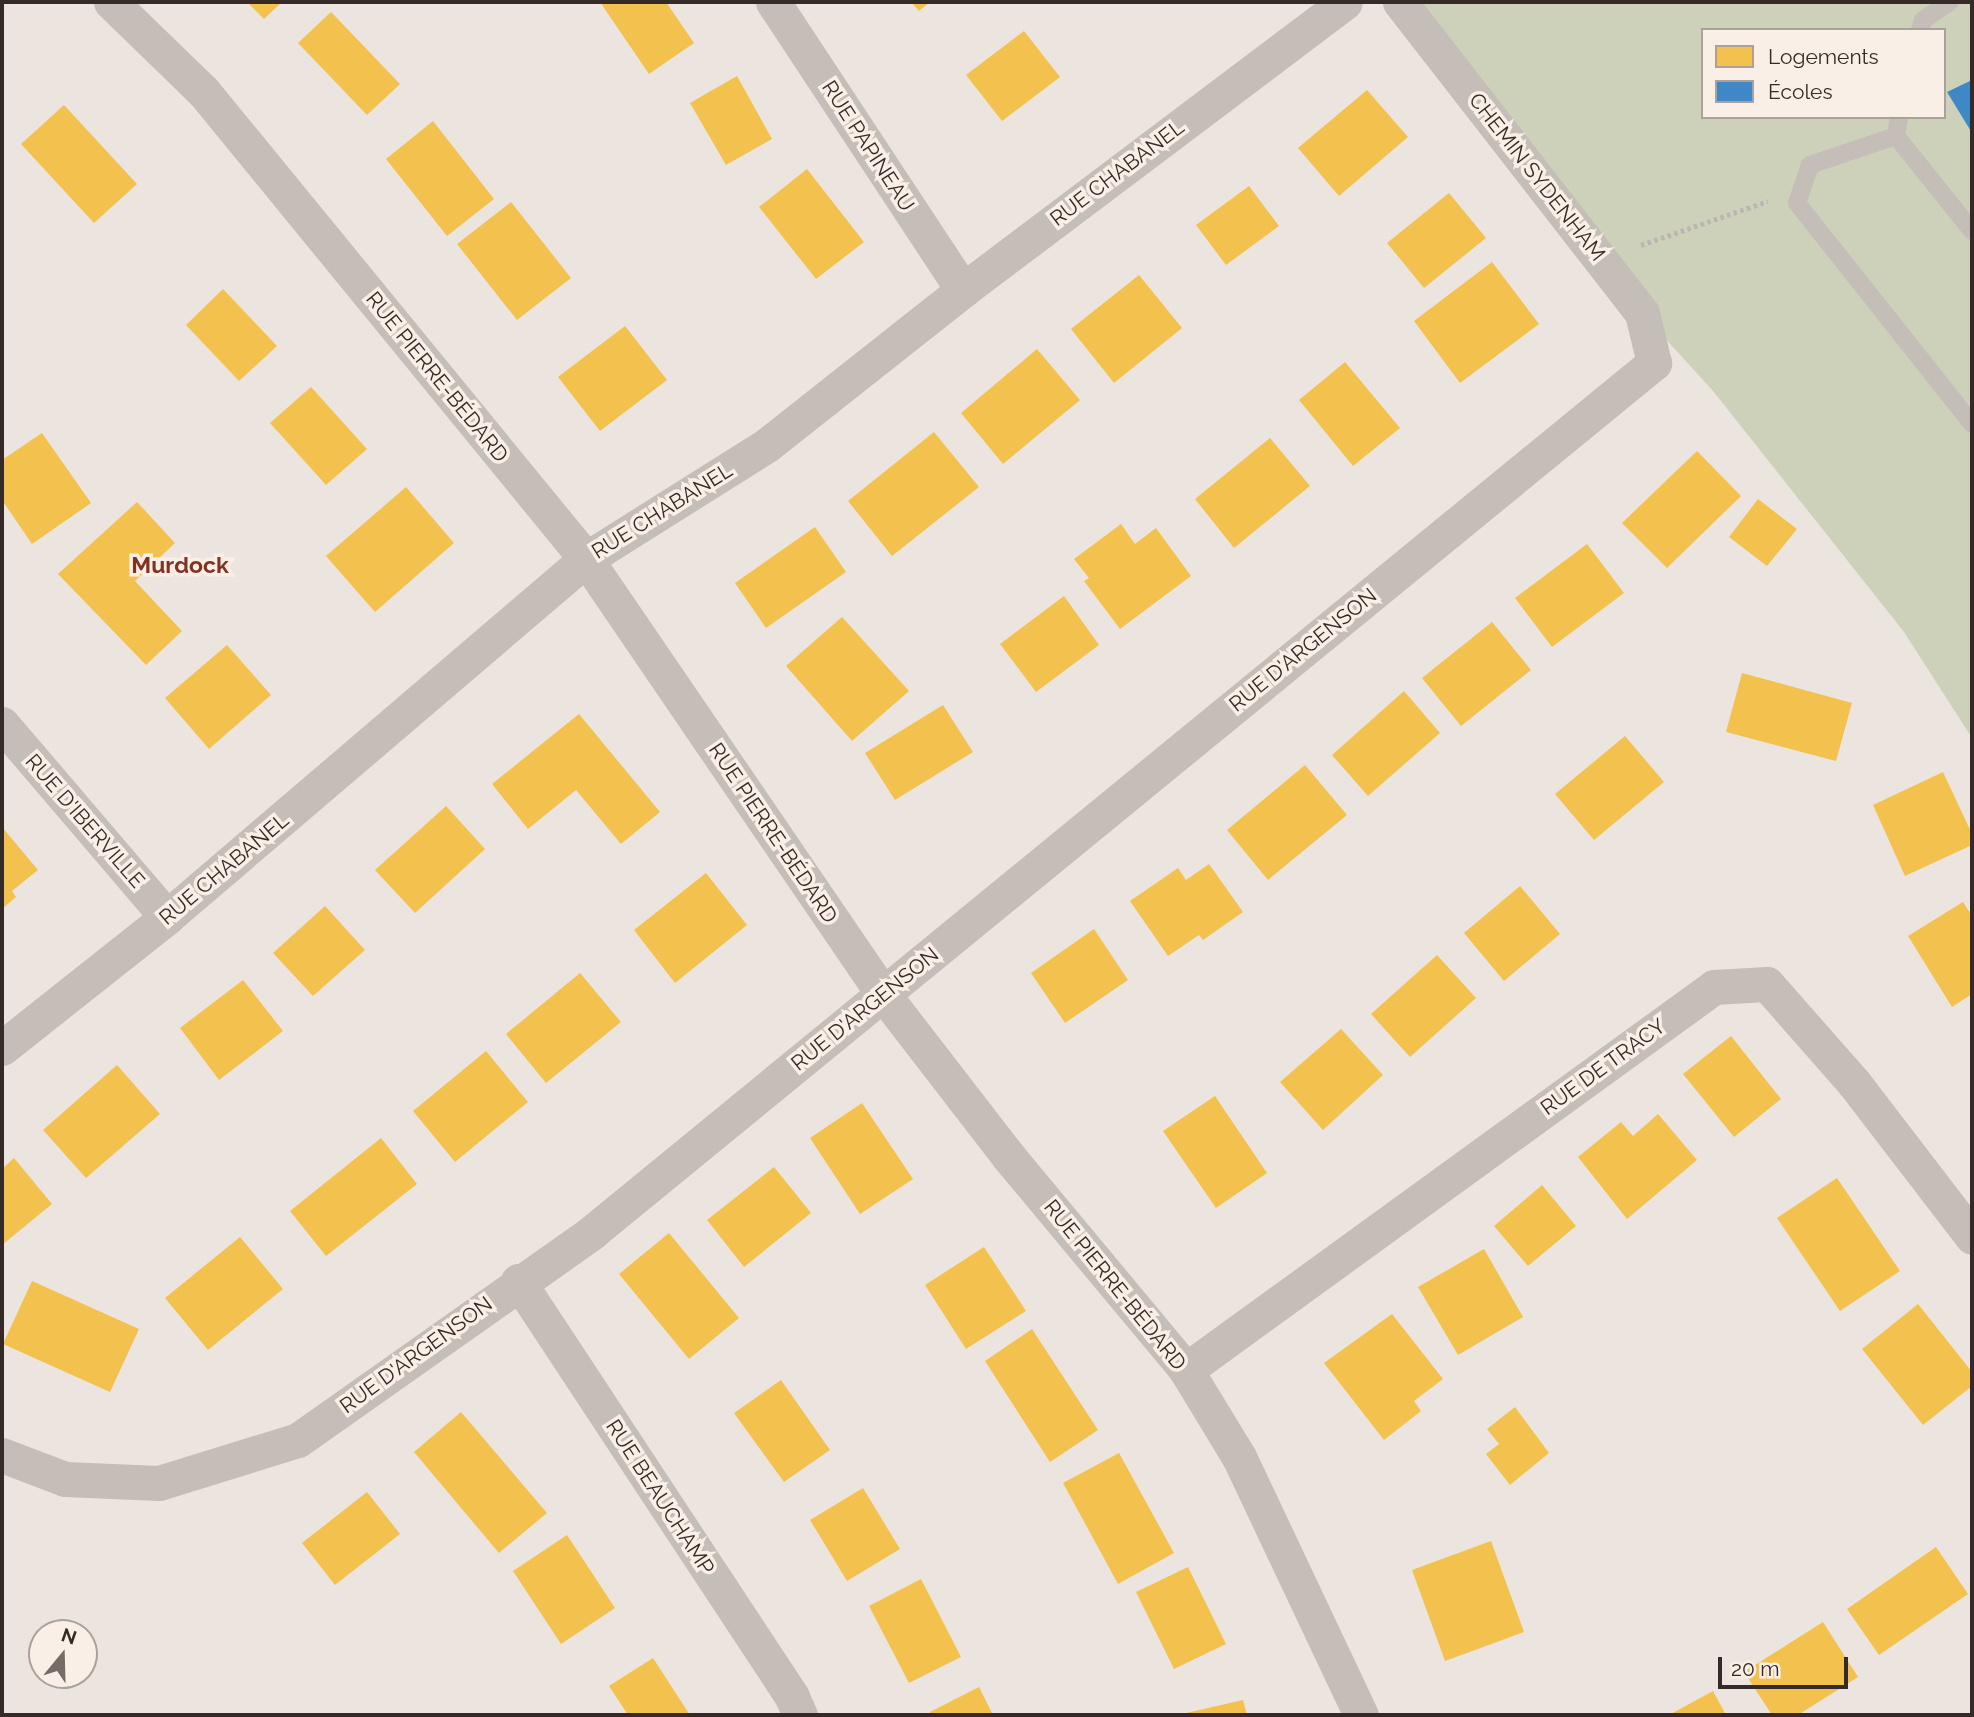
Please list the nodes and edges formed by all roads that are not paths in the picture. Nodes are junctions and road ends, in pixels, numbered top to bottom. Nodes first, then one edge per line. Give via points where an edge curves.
1 (111, 2) edge
2 (773, 2) edge
3 (1345, 2) edge
4 (1400, 2) edge
5 (1950, 2) edge
6 (1921, 28) edge
7 (1899, 119) edge
8 (1896, 136) junction
9 (1972, 231) edge
10 (962, 290) junction
11 (1654, 363) joint
12 (1972, 424) edge
13 (586, 559) junction
14 (2, 724) edge
15 (167, 917) junction
16 (883, 993) junction
17 (2, 1048) edge
18 (1972, 1237) edge
19 (517, 1281) junction
20 (1185, 1370) junction
21 (2, 1455) edge
22 (800, 1715) edge
23 (1361, 1715) edge

1 - 13 street, RUE PIERRE-BÉDARD via 204,91
2 - 10 street, RUE PAPINEAU
3 - 10 street, RUE CHABANEL
4 - 11 street, CHEMIN SYDENHAM via 1642,313
5 - 6 lane via 1923,20
7 - 8 lane
8 - 9 lane
8 - 12 lane via 1810,165 1797,203
10 - 13 street, RUE CHABANEL via 767,445
11 - 16 street, RUE D'ARGENSON
13 - 15 street, RUE CHABANEL
13 - 16 street, RUE PIERRE-BÉDARD
14 - 15 street, RUE D'IBERVILLE
15 - 17 street, RUE CHABANEL
16 - 19 street, RUE D'ARGENSON via 591,1233
16 - 20 street, RUE PIERRE-BÉDARD via 1008,1156
18 - 20 street, RUE DE TRACY via 1854,1083 1767,984 1714,987
19 - 21 street, RUE D'ARGENSON via 298,1440 159,1483 65,1479
19 - 22 street, RUE BEAUCHAMP
20 - 23 street, RUE PIERRE-BÉDARD via 1239,1457

